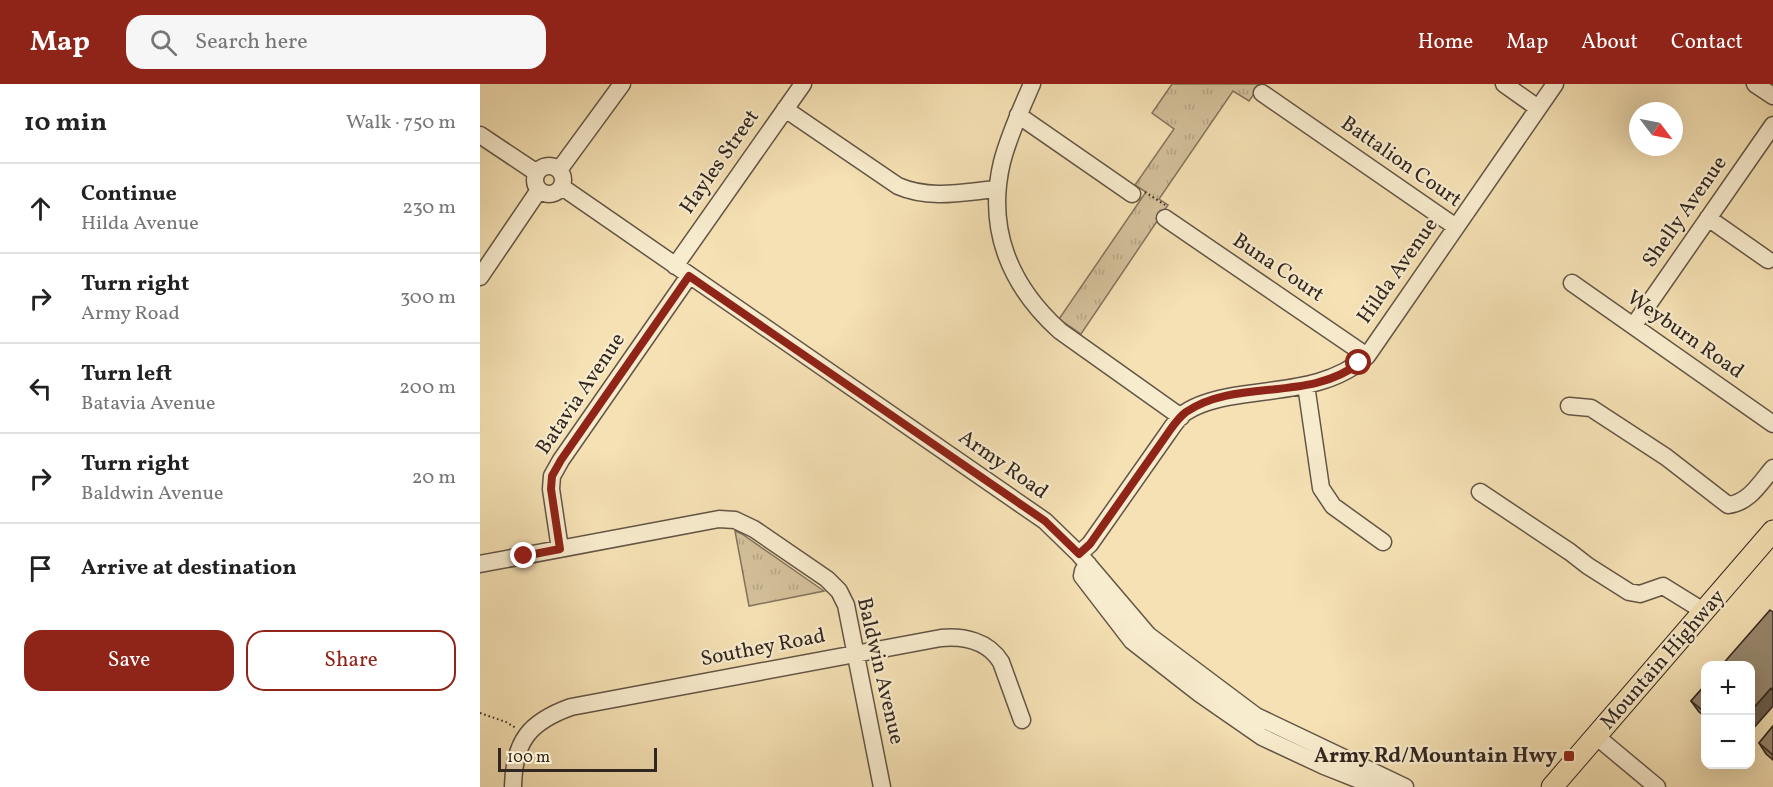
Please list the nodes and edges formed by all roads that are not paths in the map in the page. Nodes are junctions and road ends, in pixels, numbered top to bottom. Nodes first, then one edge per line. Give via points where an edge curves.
1 (622, 84) edge
2 (803, 84) edge
3 (1032, 84) edge
4 (1504, 84) edge
5 (1555, 84) edge
6 (1755, 84) edge
7 (1262, 93) dead end
8 (1773, 96) edge
9 (1538, 108) junction
10 (785, 109) junction
11 (1018, 116) junction
12 (1773, 125) edge
13 (480, 135) edge
14 (537, 173) junction
15 (560, 179) junction
16 (997, 189) junction
17 (539, 190) junction
18 (1138, 192) road end
19 (1166, 213) road end
20 (1708, 218) junction
21 (1456, 227) junction
22 (1768, 260) dead end
23 (675, 266) junction
24 (689, 276) junction
25 (480, 277) edge
26 (1572, 283) dead end
27 (1634, 325) junction
28 (1367, 356) junction
29 (1306, 385) junction
30 (1569, 406) dead end
31 (1180, 417) junction
32 (1773, 424) edge
33 (1773, 468) edge
34 (1479, 492) dead end
35 (1773, 531) edge
36 (1383, 542) dead end
37 (560, 549) junction
38 (1084, 559) junction
39 (480, 564) edge
40 (1705, 612) junction
41 (856, 654) junction
42 (1022, 720) dead end
43 (1597, 737) junction
44 (1556, 785) edge
45 (513, 787) edge
46 (882, 787) edge
47 (1377, 787) edge
48 (1405, 787) edge
49 (1657, 787) edge

1 - 15 street
2 - 10 street, Hayles Street
3 - 11 street
4 - 9 street
5 - 9 street, Hilda Avenue
6 - 8 street
7 - 21 street, Battalion Court
9 - 21 street, Hilda Avenue
10 - 16 street via 914,193
10 - 23 street, Hayles Street
11 - 16 street
11 - 18 street
12 - 20 street, Shelly Avenue
13 - 14 street
14 - 15 street via 548,166
14 - 17 street via 535,182
15 - 17 street via 551,194
15 - 23 street, Army Road
16 - 31 street via 1002,240 1016,280 1029,299 1060,331
17 - 25 street
19 - 28 street, Buna Court
20 - 22 street
20 - 27 street, Shelly Avenue
21 - 28 street, Hilda Avenue
23 - 24 street, Army Road
24 - 37 street, Batavia Avenue via 552,476
24 - 38 street, Army Road via 1045,521
26 - 27 street, Weyburn Road
27 - 32 street, Weyburn Road
28 - 29 street, Hilda Avenue via 1344,374
29 - 31 street, Hilda Avenue via 1213,400
29 - 36 street via 1321,488 1333,506
30 - 33 street via 1591,408 1666,457 1728,505 1748,498
31 - 38 street, Hilda Avenue via 1090,544
34 - 40 street via 1629,592 1640,594 1664,586
35 - 40 main road, Mountain Highway
37 - 39 street, Baldwin Avenue
37 - 41 street, Baldwin Avenue via 685,524 735,520 754,529 839,591 846,605
38 - 47 street via 1082,576 1124,632 1200,694 1262,737
38 - 48 street, Army Road via 1148,635 1256,716
40 - 43 main road, Mountain Highway
41 - 42 street, Southey Road via 959,636 977,642 1001,662
41 - 45 street, Southey Road via 571,707 537,723 525,739 517,755
41 - 46 street, Baldwin Avenue
43 - 44 main road, Mountain Highway
43 - 49 street

